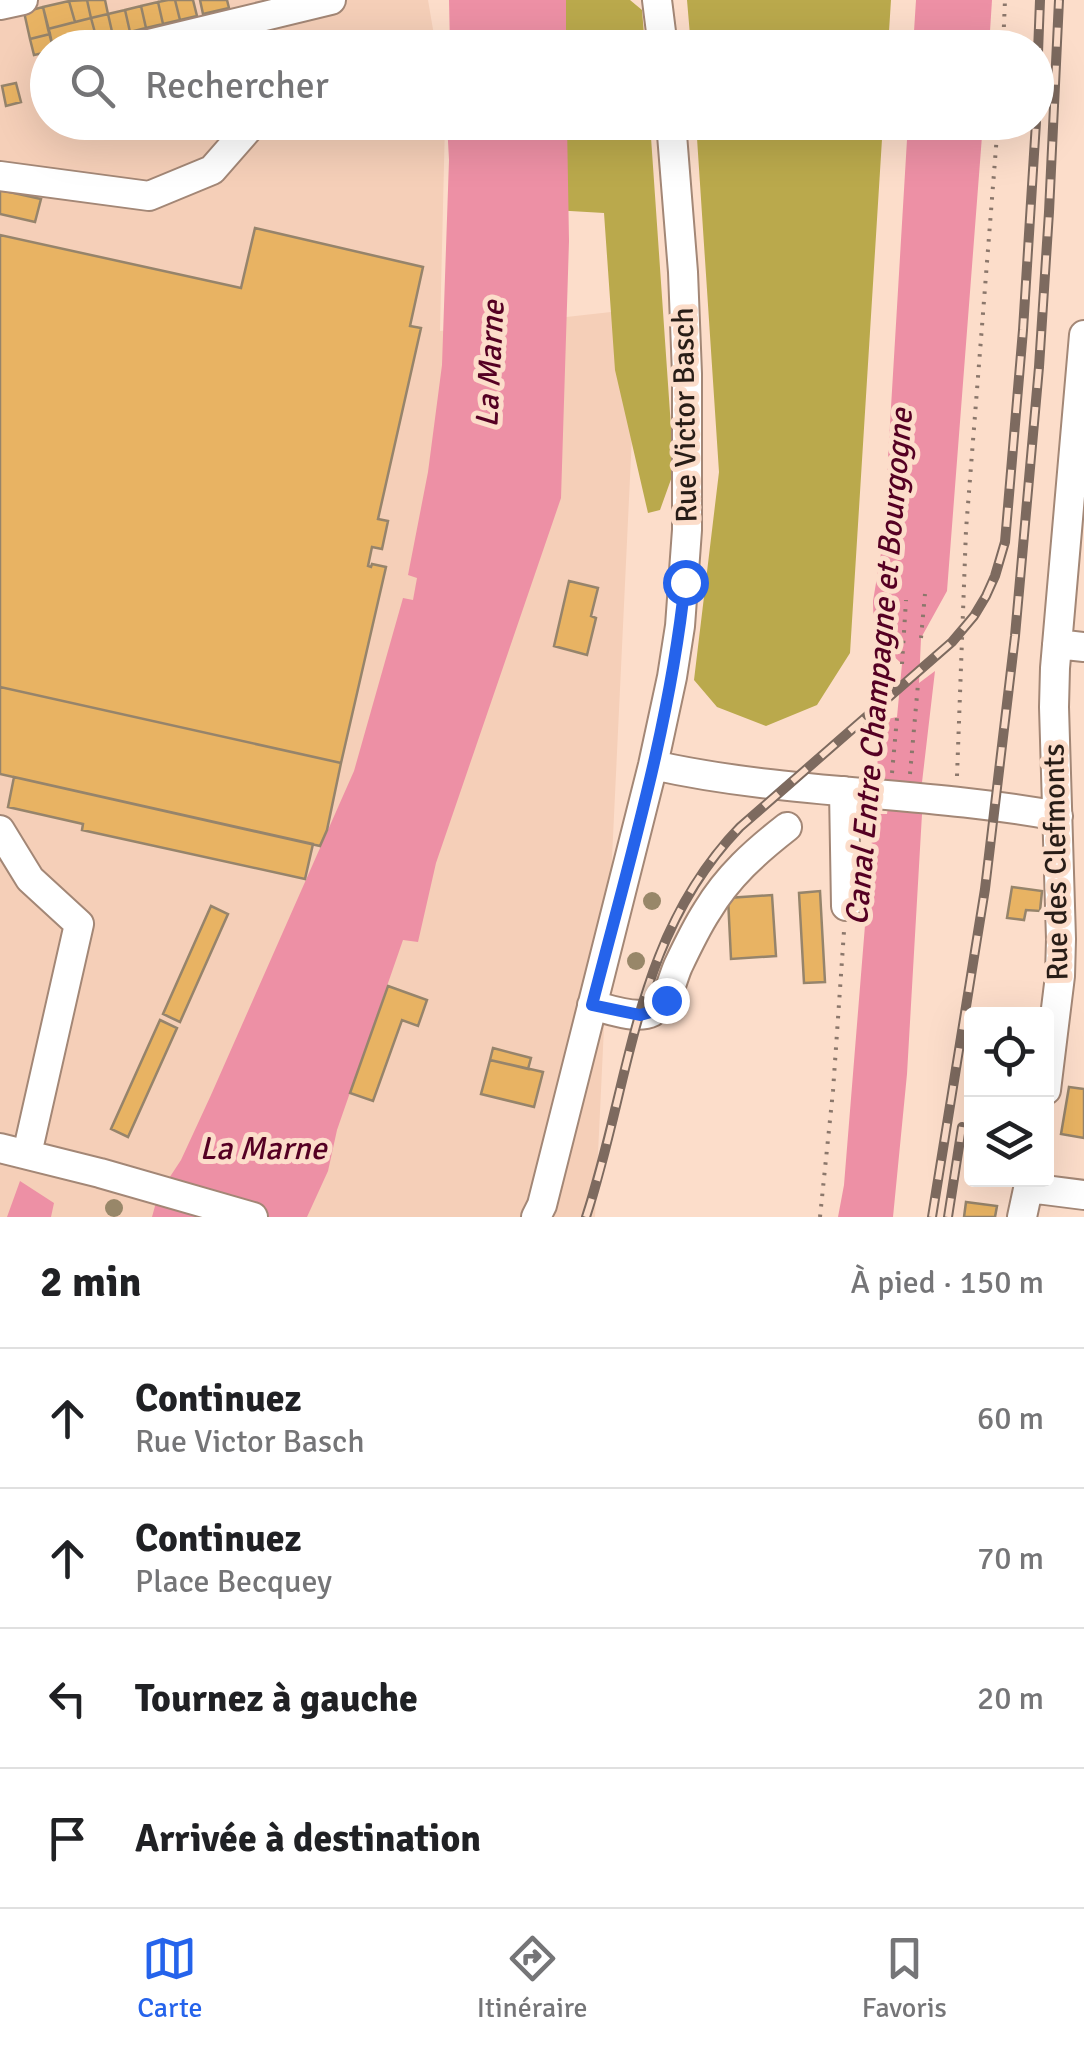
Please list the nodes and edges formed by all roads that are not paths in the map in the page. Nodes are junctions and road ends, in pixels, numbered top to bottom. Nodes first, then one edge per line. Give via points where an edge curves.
1 (23, 0) edge
2 (331, 0) edge
3 (657, 0) edge
4 (0, 6) edge
5 (207, 30) edge
6 (661, 30) edge
7 (238, 140) edge
8 (672, 140) edge
9 (0, 176) edge
10 (1084, 335) edge
11 (1071, 645) edge
12 (653, 765) junction
13 (844, 791) junction
14 (1058, 816) junction
15 (786, 827) dead end
16 (0, 830) edge
17 (846, 906) road end
18 (592, 1005) junction
19 (1054, 1025) edge
20 (13, 1151) edge
21 (1029, 1187) edge
22 (1044, 1187) edge
23 (1084, 1196) edge
24 (252, 1217) edge
25 (536, 1217) edge
26 (1022, 1217) edge

1 - 4 street
2 - 5 street
3 - 6 street
7 - 9 street via 212,170 148,196
8 - 12 street, Rue Victor Basch via 684,289 687,530 680,626
10 - 11 street, Rue des Clefmonts
11 - 14 street, Rue des Clefmonts via 1054,707
12 - 13 street
12 - 18 street, Rue Victor Basch
13 - 14 street via 896,792
13 - 17 street
14 - 19 street, Rue des Clefmonts via 1062,939
15 - 18 street via 750,856 707,911 666,1000 640,1015
16 - 20 street via 30,879 80,924
18 - 25 street, Rue Victor Basch
20 - 24 street
21 - 26 street
22 - 23 street

